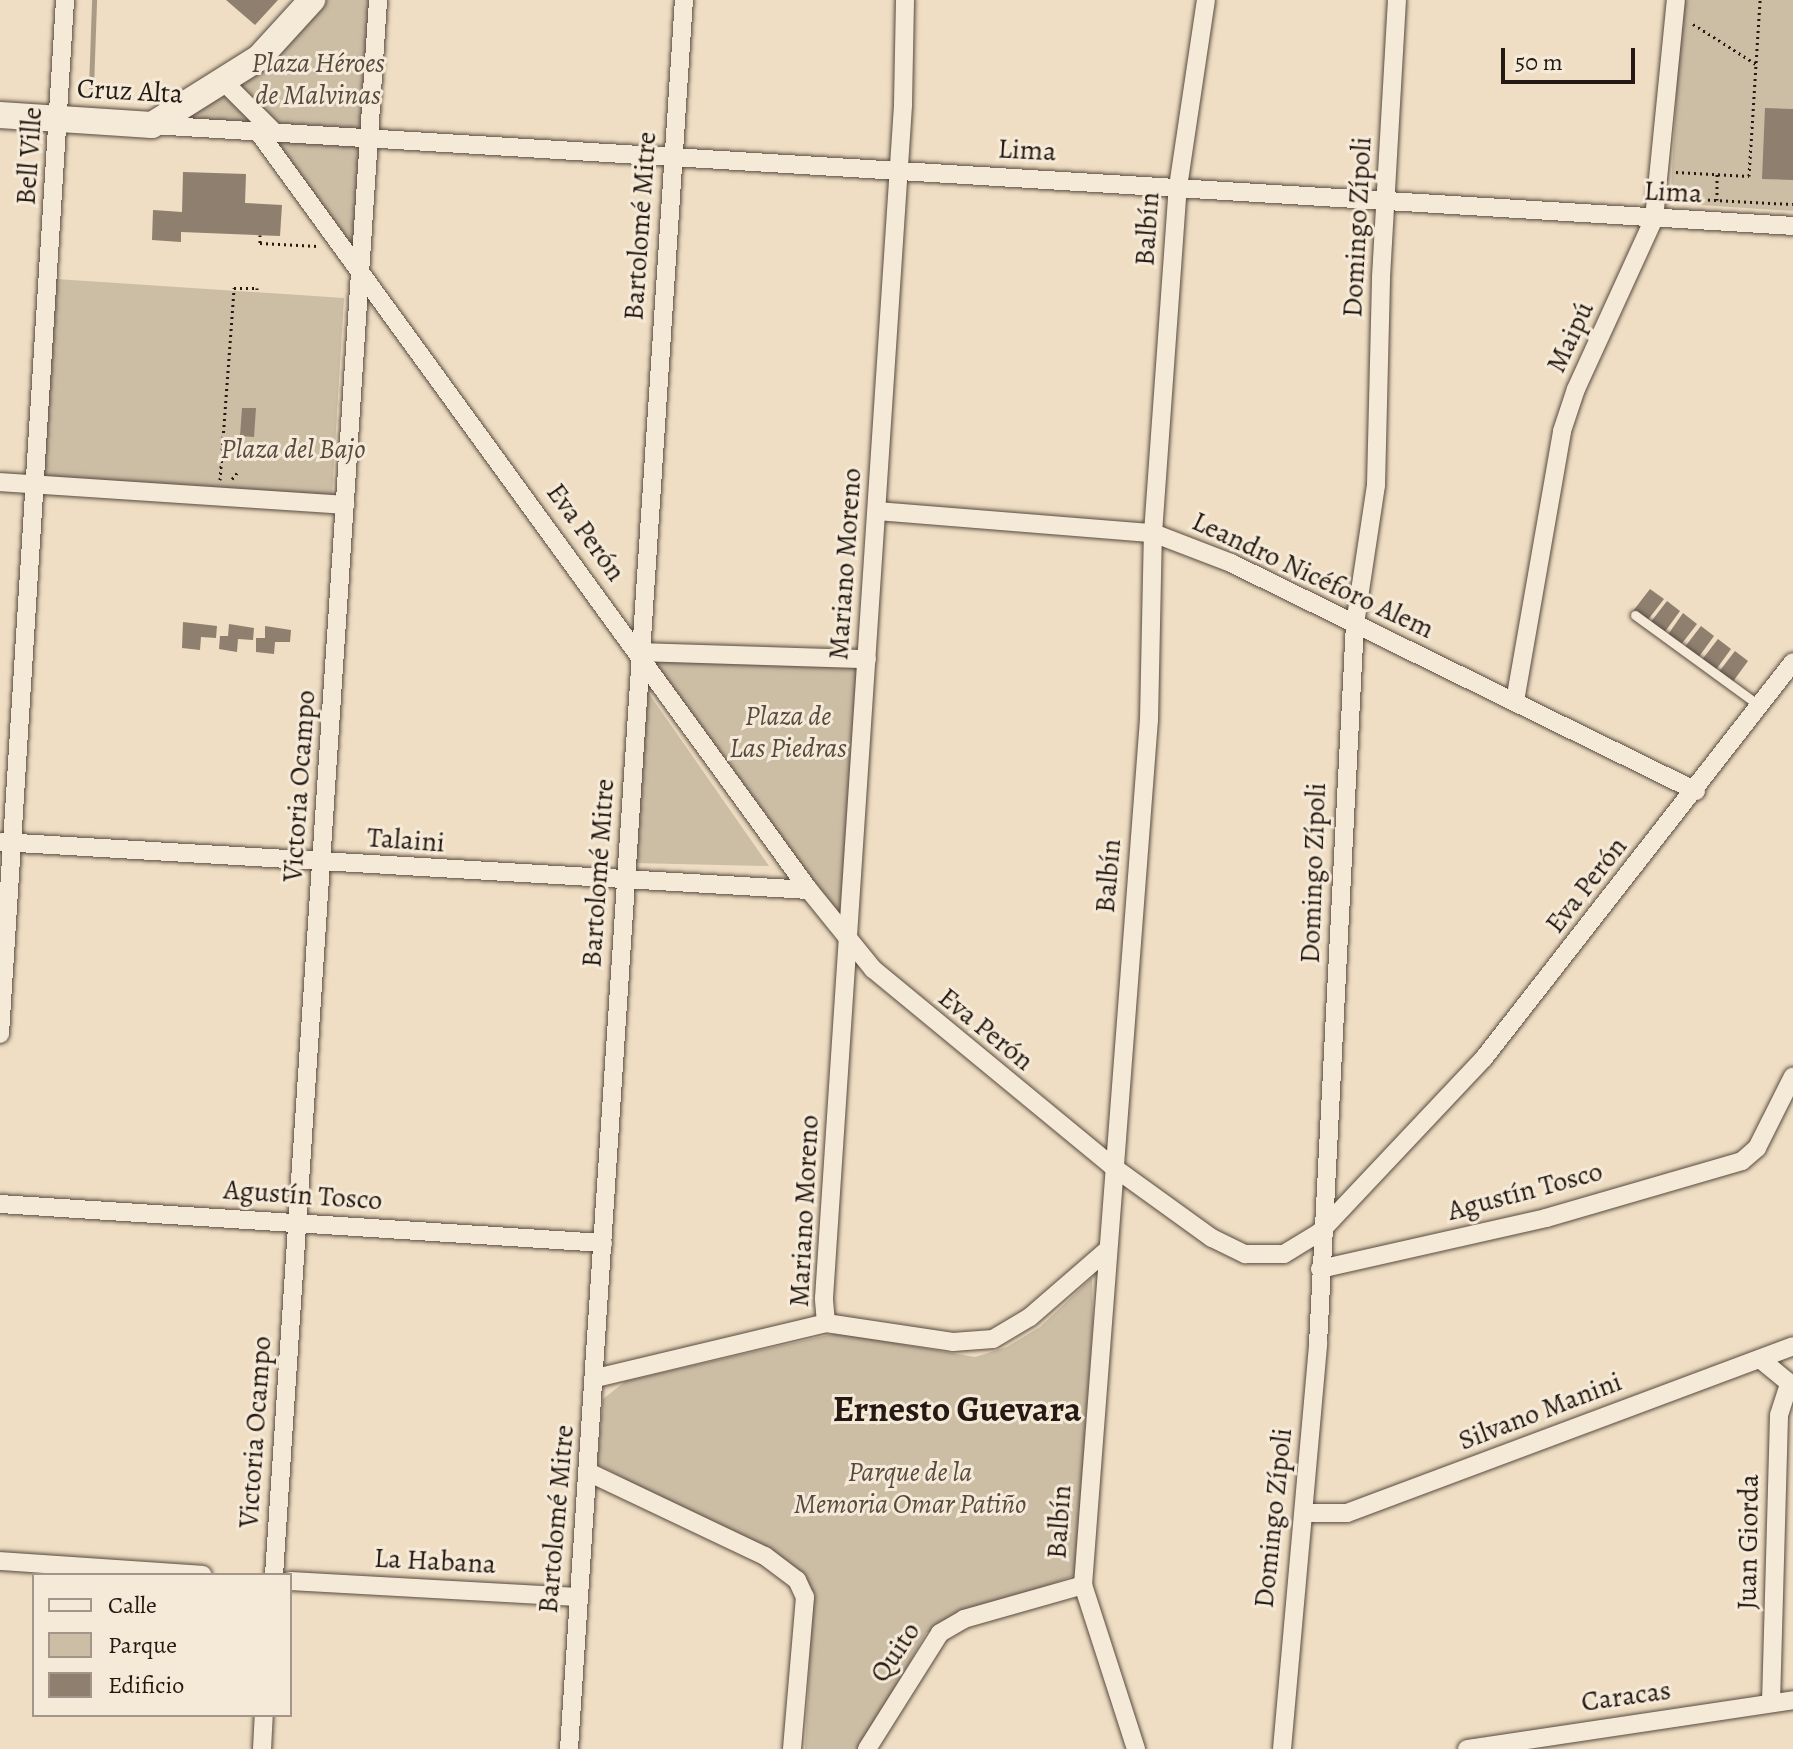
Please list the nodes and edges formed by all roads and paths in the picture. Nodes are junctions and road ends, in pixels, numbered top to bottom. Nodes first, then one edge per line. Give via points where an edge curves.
1 (65, 0) edge
2 (312, 0) edge
3 (378, 0) edge
4 (684, 0) edge
5 (905, 0) edge
6 (1206, 0) edge
7 (1397, 0) edge
8 (1676, 0) edge
9 (1760, 0) edge
10 (1693, 14) dead end
11 (1756, 64) junction
12 (225, 83) junction
13 (0, 115) edge
14 (60, 118) junction
15 (152, 125) junction
16 (265, 130) junction
17 (370, 136) junction
18 (673, 156) junction
19 (899, 171) junction
20 (1661, 171) junction
21 (1717, 174) junction
22 (1178, 187) junction
23 (1696, 199) dead end
24 (1717, 200) junction
25 (1385, 202) junction
26 (1793, 204) edge
27 (1654, 219) junction
28 (1793, 226) edge
29 (260, 235) dead end
30 (341, 246) junction
31 (362, 274) junction
32 (257, 293) dead end
33 (0, 482) edge
34 (35, 484) junction
35 (219, 489) dead end
36 (345, 505) junction
37 (877, 511) junction
38 (1153, 533) junction
39 (1635, 615) dead end
40 (1355, 624) junction
41 (639, 652) junction
42 (867, 659) junction
43 (1793, 662) edge
44 (1515, 701) junction
45 (1760, 706) junction
46 (1696, 791) junction
47 (6, 843) edge
48 (322, 863) junction
49 (625, 883) junction
50 (809, 890) junction
51 (849, 942) junction
52 (0, 1034) edge
53 (1793, 1076) edge
54 (1112, 1166) junction
55 (0, 1204) edge
56 (297, 1223) junction
57 (1320, 1232) junction
58 (603, 1243) junction
59 (1107, 1250) junction
60 (1320, 1269) junction
61 (826, 1323) junction
62 (1793, 1346) edge
63 (1760, 1359) junction
64 (596, 1378) junction
65 (1791, 1385) edge
66 (588, 1472) junction
67 (1304, 1513) junction
68 (0, 1561) edge
69 (174, 1573) edge
70 (274, 1573) edge
71 (292, 1581) edge
72 (1083, 1585) junction
73 (578, 1597) junction
74 (1793, 1700) edge
75 (1771, 1703) junction
76 (264, 1717) edge
77 (1522, 1745) edge
78 (262, 1749) edge
79 (569, 1749) edge
80 (792, 1749) edge
81 (867, 1749) edge
82 (1136, 1749) edge
83 (1282, 1749) edge
84 (1467, 1749) edge

1 - 14 street, Bell Ville
2 - 12 main road via 275,43
3 - 17 street, Victoria Ocampo
4 - 18 street, Bartolomé Mitre
5 - 19 street, Mariano Moreno
6 - 22 street, Balbín
7 - 25 street, Domingo Zípoli
8 - 20 street, Maipú
9 - 11 path
10 - 11 path via 1693,27
11 - 21 path via 1749,176
12 - 15 main road
12 - 16 street, Eva Perón
13 - 14 main road, Cruz Alta
14 - 15 main road, Cruz Alta
14 - 34 street, Bell Ville
15 - 16 street, Cruz Alta
16 - 17 street, Lima
16 - 30 street, Eva Perón
17 - 18 street, Lima
17 - 31 street, Victoria Ocampo
18 - 19 street, Lima
18 - 41 street, Bartolomé Mitre
19 - 22 street, Lima
19 - 37 street, Mariano Moreno
20 - 21 path
20 - 27 street, Maipú
21 - 24 path
22 - 25 street, Lima
22 - 38 street, Balbín
23 - 24 path
24 - 26 path
25 - 27 street, Lima
25 - 40 street, Domingo Zípoli via 1376,485
27 - 28 street, Lima
27 - 44 street, Maipú via 1562,431
29 - 30 path via 260,243
30 - 31 street, Eva Perón
31 - 36 street, Victoria Ocampo
31 - 41 street, Eva Perón
32 - 35 path via 257,288 234,288
33 - 34 street
34 - 36 street
34 - 47 street, Bell Ville
36 - 48 street, Victoria Ocampo
37 - 38 street, Leandro Nicéforo Alem
37 - 42 street, Mariano Moreno
38 - 40 street, Leandro Nicéforo Alem via 1231,563
38 - 54 street, Balbín via 1149,720
39 - 45 lane
40 - 44 street, Leandro Nicéforo Alem
40 - 57 street, Domingo Zípoli
41 - 42 street
41 - 49 street, Bartolomé Mitre
41 - 50 street, Eva Perón
42 - 51 street, Mariano Moreno
43 - 45 street, Eva Perón
44 - 46 street, Leandro Nicéforo Alem
45 - 46 street, Eva Perón
46 - 57 street, Eva Perón via 1508,1031
47 - 48 street, Talaini
47 - 52 street, Bell Ville
48 - 49 street, Talaini
48 - 56 street, Victoria Ocampo
49 - 50 street, Talaini
49 - 58 street, Bartolomé Mitre
50 - 51 street, Eva Perón
51 - 54 street, Eva Perón via 903,998
51 - 61 street, Mariano Moreno
53 - 60 street, Agustín Tosco via 1757,1148 1742,1161 1546,1218
54 - 57 street, Eva Perón via 1212,1238 1245,1254 1284,1254
54 - 59 street, Balbín
55 - 56 street, Agustín Tosco
56 - 58 street, Agustín Tosco
56 - 70 street, Victoria Ocampo
57 - 60 street, Domingo Zípoli
58 - 64 street, Bartolomé Mitre
59 - 61 street via 1030,1317 993,1339 953,1342
59 - 72 street, Balbín
60 - 67 street, Domingo Zípoli
61 - 64 street
62 - 63 street, Silvano Manini
63 - 65 street
63 - 67 street, Silvano Manini via 1347,1513
64 - 66 street, Bartolomé Mitre
65 - 75 street, Juan Giorda via 1779,1415
66 - 73 street, Bartolomé Mitre
66 - 80 street via 765,1556 797,1580 805,1597
67 - 83 street, Domingo Zípoli
68 - 69 street
71 - 73 street, La Habana
72 - 81 street, Quito via 948,1627 927,1648
72 - 82 street, Balbín
73 - 79 street, Bartolomé Mitre
74 - 75 street, Caracas
75 - 77 street, Caracas
76 - 78 street
77 - 84 street, Caracas

